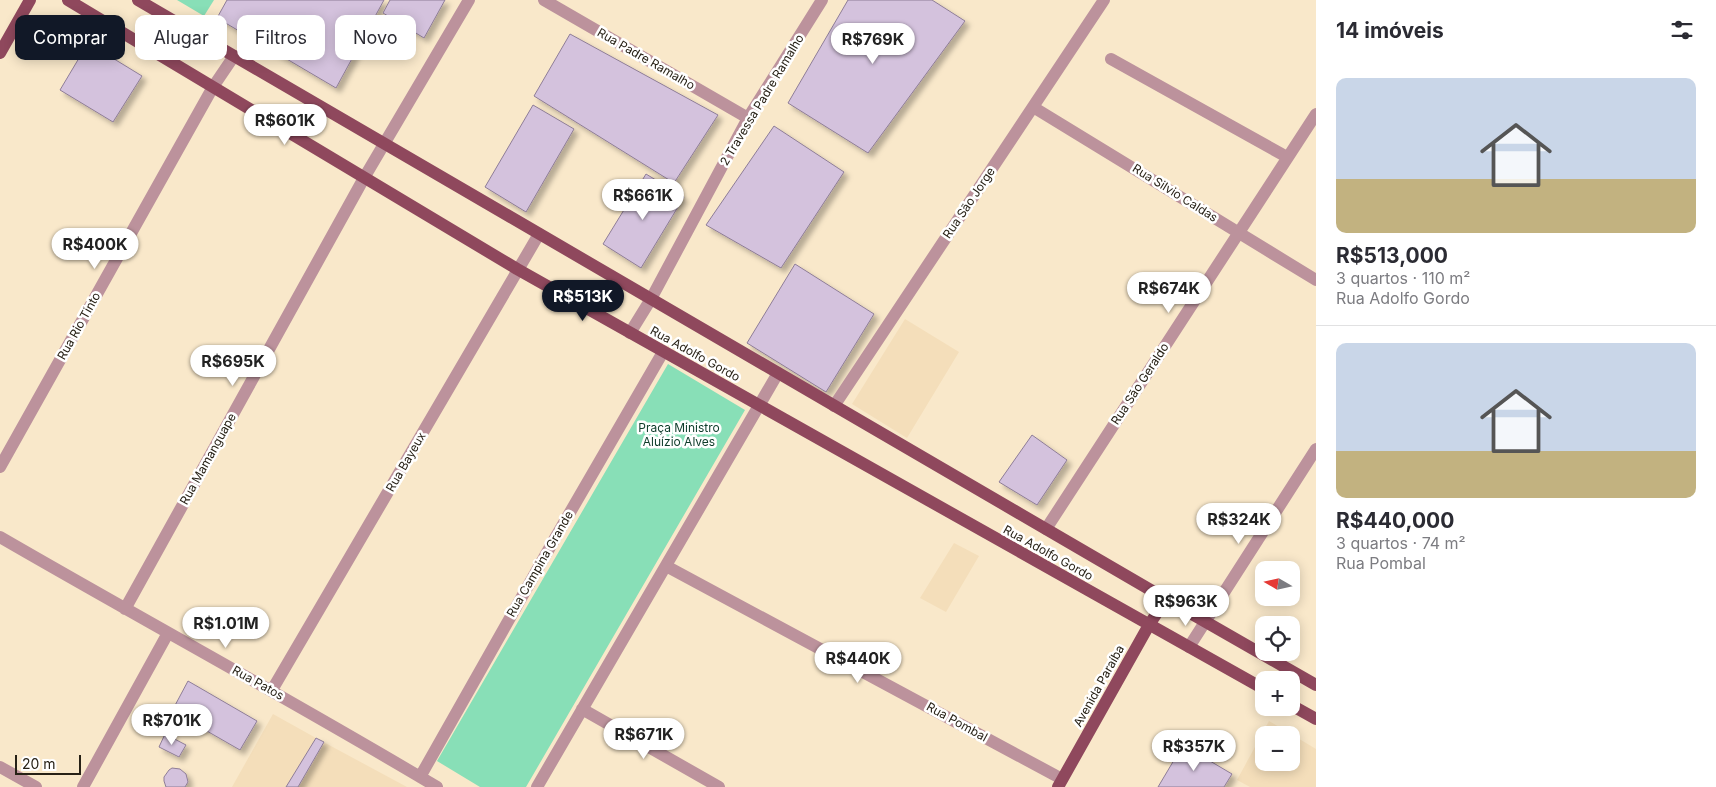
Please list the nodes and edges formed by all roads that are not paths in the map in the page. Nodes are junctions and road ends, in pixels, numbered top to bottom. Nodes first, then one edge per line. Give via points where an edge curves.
1 (30, 0) edge
2 (68, 0) edge
3 (138, 0) edge
4 (469, 0) edge
5 (544, 0) edge
6 (822, 0) edge
7 (1104, 0) edge
8 (0, 53) edge
9 (234, 56) junction
10 (1111, 59) dead end
11 (213, 87) junction
12 (1033, 107) junction
13 (1316, 114) edge
14 (748, 118) junction
15 (384, 144) junction
16 (1287, 157) junction
17 (364, 178) junction
18 (1238, 232) junction
19 (539, 234) junction
20 (517, 269) junction
21 (1316, 280) edge
22 (651, 299) junction
23 (630, 334) junction
24 (662, 352) junction
25 (778, 373) junction
26 (759, 406) junction
27 (834, 406) junction
28 (1316, 448) edge
29 (0, 467) edge
30 (1046, 529) junction
31 (0, 537) edge
32 (666, 566) junction
33 (1166, 599) junction
34 (125, 609) junction
35 (1206, 622) junction
36 (1149, 625) junction
37 (168, 633) junction
38 (1189, 648) junction
39 (1255, 684) edge
40 (1316, 685) edge
41 (272, 690) junction
42 (582, 709) junction
43 (1300, 710) edge
44 (1316, 719) edge
45 (0, 767) edge
46 (420, 777) junction
47 (1060, 783) edge
48 (36, 787) edge
49 (82, 787) edge
50 (437, 787) edge
51 (537, 787) edge
52 (719, 787) edge

1 - 8 main road
2 - 11 main road, Rua Adolfo Gordo
3 - 9 main road, Rua Adolfo Gordo
4 - 15 street, Rua Mamanguape
5 - 14 street, Rua Padre Ramalho
6 - 14 street, 2 Travessa Padre Ramalho
7 - 12 street, Rua São Jorge
9 - 11 street, Rua Rio Tinto
9 - 15 main road, Rua Adolfo Gordo
10 - 16 street
11 - 17 main road, Rua Adolfo Gordo
11 - 29 street, Rua Rio Tinto
12 - 18 street, Rua Silvio Caldas
12 - 27 street, Rua São Jorge
13 - 16 street, Rua São Geraldo
14 - 22 street, 2 Travessa Padre Ramalho
15 - 17 street, Rua Mamanguape
15 - 19 main road, Rua Adolfo Gordo
16 - 18 street, Rua São Geraldo
17 - 20 main road, Rua Adolfo Gordo
17 - 34 street, Rua Mamanguape
18 - 21 street, Rua Silvio Caldas
18 - 30 street, Rua São Geraldo
19 - 20 street, Rua Bayeux
19 - 22 main road, Rua Adolfo Gordo
20 - 23 main road, Rua Adolfo Gordo
20 - 41 street, Rua Bayeux
22 - 23 street, 2 Travessa Padre Ramalho
22 - 25 main road, Rua Adolfo Gordo
23 - 24 main road, Rua Adolfo Gordo
24 - 26 main road, Rua Adolfo Gordo
24 - 46 street, Rua Campina Grande
25 - 26 street
25 - 27 main road, Rua Adolfo Gordo
26 - 32 street
26 - 36 main road, Rua Adolfo Gordo
27 - 30 main road, Rua Adolfo Gordo
28 - 35 street
30 - 33 main road, Rua Adolfo Gordo
31 - 34 street, Rua Patos
32 - 42 street
32 - 47 street, Rua Pombal
33 - 35 main road, Rua Adolfo Gordo
33 - 36 main road, Avenida Paraíba
34 - 37 street, Rua Patos
35 - 38 street
35 - 40 main road, Rua Adolfo Gordo
36 - 38 main road, Rua Adolfo Gordo
36 - 47 main road, Avenida Paraíba
37 - 41 street, Rua Patos
37 - 49 street
38 - 39 main road, Rua Adolfo Gordo
41 - 46 street, Rua Patos
42 - 51 street
42 - 52 street
43 - 44 main road
45 - 48 street
46 - 50 street, Rua Patos

